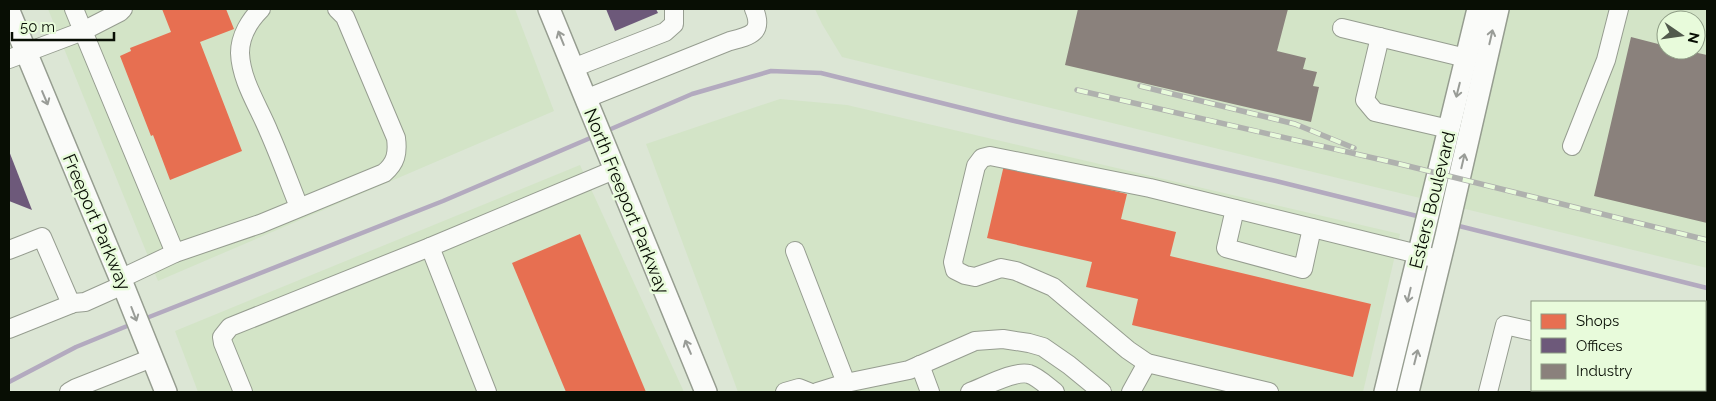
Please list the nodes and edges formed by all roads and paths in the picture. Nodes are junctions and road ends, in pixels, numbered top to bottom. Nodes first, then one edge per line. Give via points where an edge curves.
1 (74, 9) edge
2 (123, 9) edge
3 (261, 9) edge
4 (336, 9) edge
5 (549, 9) edge
6 (674, 9) edge
7 (754, 9) edge
8 (1478, 9) edge
9 (1498, 9) edge
10 (1620, 9) edge
11 (9, 11) edge
12 (1342, 28) dead end
13 (82, 31) junction
14 (1380, 37) junction
15 (17, 56) edge
16 (1466, 58) junction
17 (573, 68) junction
18 (585, 99) junction
19 (1449, 129) junction
20 (1572, 146) dead end
21 (613, 166) junction
22 (299, 208) junction
23 (1235, 209) junction
24 (1312, 228) junction
25 (430, 247) junction
26 (9, 250) edge
27 (795, 251) dead end
28 (175, 253) junction
29 (1418, 255) junction
30 (1440, 260) junction
31 (122, 282) junction
32 (71, 304) junction
33 (9, 329) edge
34 (1531, 331) edge
35 (148, 351) junction
36 (1147, 364) junction
37 (920, 365) junction
38 (846, 383) junction
39 (69, 392) edge
40 (166, 392) edge
41 (243, 392) edge
42 (487, 392) edge
43 (706, 392) edge
44 (785, 392) edge
45 (809, 392) edge
46 (817, 392) edge
47 (930, 392) edge
48 (970, 392) edge
49 (1055, 392) edge
50 (1102, 392) edge
51 (1131, 392) edge
52 (1268, 392) edge
53 (1385, 392) edge
54 (1408, 392) edge
55 (1488, 392) edge

1 - 13 lane
2 - 13 lane
3 - 22 lane via 244,33 240,51 242,66
4 - 22 lane via 346,16 396,138 396,159 384,173
17 -> 5 main road, North Freeport Parkway
6 - 17 lane via 674,24 666,32
7 - 18 lane via 757,28 750,36
8 - 16 main road, Esters Boulevard
30 -> 9 main road, Esters Boulevard
10 - 20 lane via 1606,60
11 - 15 main road, Freeport Parkway
12 - 14 lane
13 - 15 lane
13 - 28 lane
14 - 16 lane
14 - 19 lane via 1365,100 1375,112
15 -> 31 main road, Freeport Parkway
16 -> 19 main road, Esters Boulevard
17 - 18 main road, North Freeport Parkway
18 - 21 main road, North Freeport Parkway
19 - 29 main road, Esters Boulevard
21 - 25 lane
43 -> 21 main road, North Freeport Parkway
22 - 28 lane
23 - 24 lane
23 - 24 lane via 1226,248 1303,269
23 - 36 lane via 1150,188 990,156 982,158 976,166 953,262 955,270 975,277 1001,268 1052,286
24 - 29 lane
25 - 41 lane via 230,327 222,337 223,344
25 - 42 lane
26 - 32 lane via 42,237
27 - 38 lane
28 - 31 lane
29 - 30 lane
29 -> 53 main road, Esters Boulevard
54 -> 30 main road, Esters Boulevard
31 - 32 lane via 85,302
31 -> 35 main road, Freeport Parkway
32 - 33 lane
34 - 55 lane via 1505,325
35 - 39 lane
35 - 40 main road, Freeport Parkway
36 - 51 lane
36 - 52 lane
37 - 38 lane
37 - 47 lane
37 - 50 lane via 975,341 1003,338 1043,347
38 - 46 lane
44 - 45 lane via 799,388
48 - 49 lane via 1018,373 1036,378

